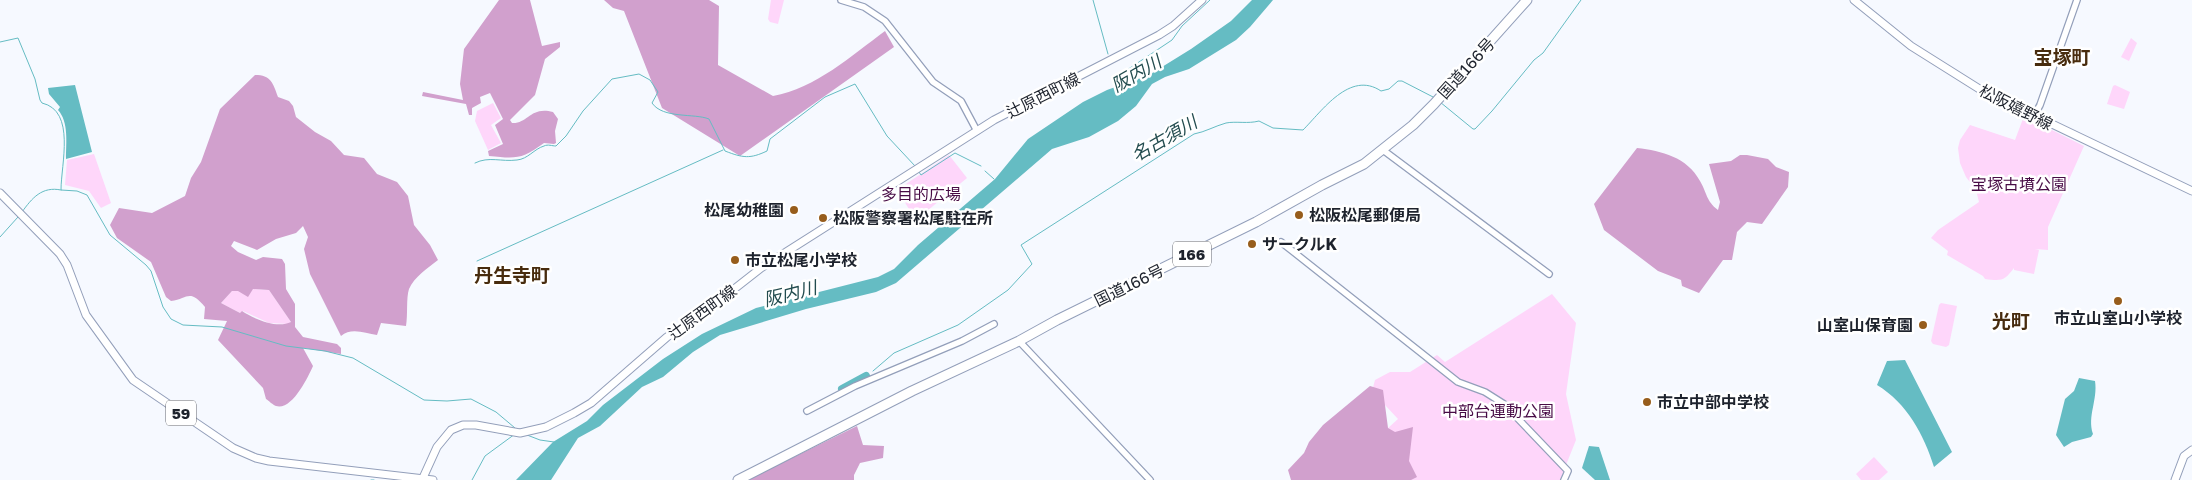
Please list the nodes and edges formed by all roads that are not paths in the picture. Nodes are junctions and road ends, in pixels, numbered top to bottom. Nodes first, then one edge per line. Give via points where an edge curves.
1 (841, 0) edge
2 (1202, 0) edge
3 (1527, 0) edge
4 (2077, 0) edge
5 (1856, 1) edge
6 (2034, 116) junction
7 (977, 131) junction
8 (1382, 150) junction
9 (2192, 191) edge
10 (0, 194) edge
11 (1282, 242) dead end
12 (1549, 274) dead end
13 (994, 324) dead end
14 (1019, 341) junction
15 (806, 411) dead end
16 (2192, 450) edge
17 (422, 479) edge
18 (433, 480) edge
19 (738, 480) edge
20 (1150, 480) edge
21 (1564, 480) edge
22 (2175, 480) edge

1 - 7 street via 864,7 885,21 933,82 963,104
2 - 7 main road, 辻原西町線 via 1159,36
3 - 8 highway, 国道166号 / 166 via 1434,104
4 - 6 street
5 - 6 main road, 松阪嬉野線 via 1926,57 1981,90
6 - 9 main road, 松阪嬉野線
7 - 17 main road, 辻原西町線 via 761,268 667,337 591,403 553,424 520,433 476,425 463,425 451,430 437,447
8 - 12 street
8 - 14 highway, 国道166号 / 166 via 1364,164 1258,223
10 - 17 main road, 59 via 60,254 86,316 133,380 233,448 269,461
11 - 21 street via 1458,382 1485,392 1504,404 1568,470
13 - 15 street via 962,341 854,386
14 - 19 highway, 国道166号 / 166 via 912,391
14 - 20 street
16 - 22 main road via 2184,456
17 - 18 main road, 59

